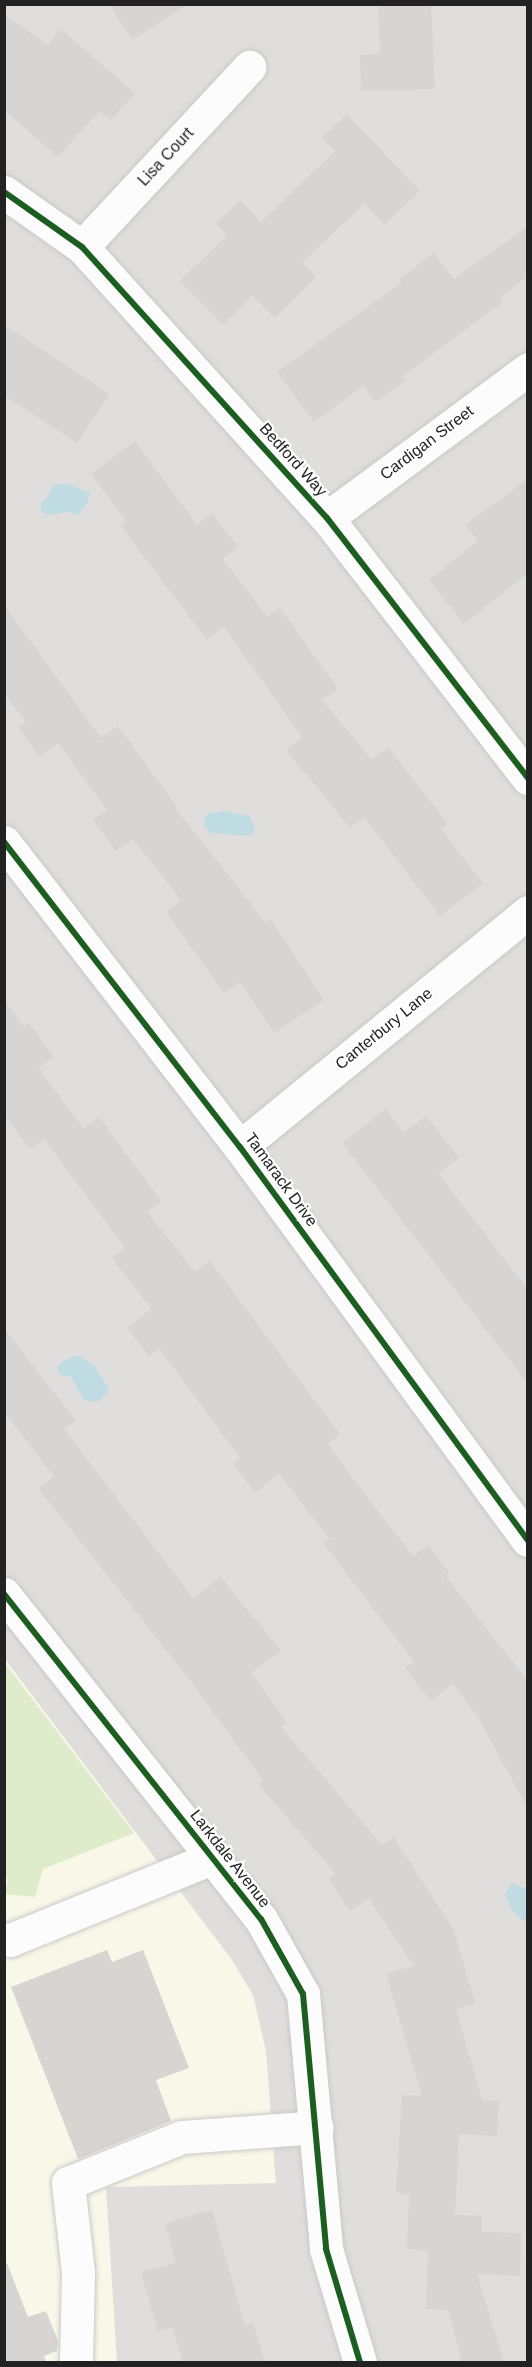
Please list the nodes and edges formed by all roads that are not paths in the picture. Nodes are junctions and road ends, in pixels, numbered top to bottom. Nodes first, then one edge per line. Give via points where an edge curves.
1 (249, 67) dead end
2 (4, 192) edge
3 (82, 247) junction
4 (528, 369) edge
5 (327, 518) junction
6 (528, 778) edge
7 (4, 842) edge
8 (528, 912) edge
9 (240, 1147) junction
10 (528, 1540) edge
11 (4, 1594) edge
12 (212, 1858) junction
13 (4, 1940) edge
14 (316, 2127) junction
15 (76, 2362) edge
16 (360, 2362) edge

1 - 3 street, Lisa Court
2 - 3 street, Bedford Way
3 - 5 street, Bedford Way
4 - 5 street, Cardigan Street
5 - 6 street, Bedford Way
7 - 9 street, Tamarack Drive
8 - 9 street, Canterbury Lane
9 - 10 street, Tamarack Drive
11 - 12 street, Larkdale Avenue
12 - 13 street
12 - 14 street, Larkdale Avenue via 261,1919 303,1994
14 - 15 street via 182,2137 68,2183 78,2272
14 - 16 street, Larkdale Avenue via 326,2249

